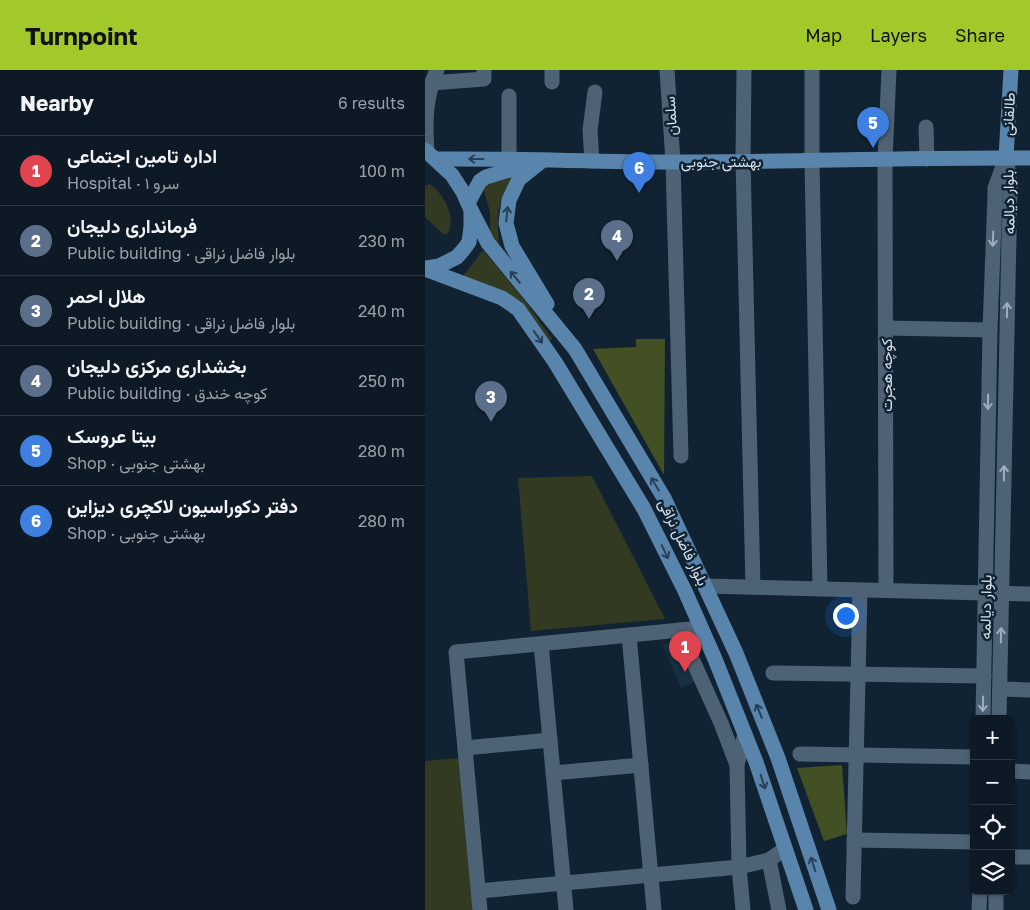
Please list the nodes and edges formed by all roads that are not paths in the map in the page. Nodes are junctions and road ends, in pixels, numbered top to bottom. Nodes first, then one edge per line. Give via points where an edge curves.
1 (484, 70) edge
2 (667, 70) edge
3 (744, 70) edge
4 (811, 70) edge
5 (889, 70) edge
6 (1011, 70) edge
7 (434, 77) edge
8 (595, 92) dead end
9 (509, 96) dead end
10 (927, 127) dead end
11 (429, 154) edge
12 (1006, 158) junction
13 (1030, 158) edge
14 (509, 159) junction
15 (885, 159) junction
16 (927, 159) junction
17 (543, 160) junction
18 (812, 160) junction
19 (592, 161) junction
20 (743, 161) junction
21 (673, 162) junction
22 (470, 206) junction
23 (425, 268) edge
24 (886, 328) junction
25 (990, 330) junction
26 (575, 349) junction
27 (681, 456) dead end
28 (705, 586) junction
29 (753, 587) junction
30 (820, 589) junction
31 (861, 590) junction
32 (887, 590) junction
33 (985, 593) junction
34 (1002, 593) junction
35 (1030, 594) edge
36 (701, 628) junction
37 (679, 630) junction
38 (629, 635) junction
39 (541, 644) junction
40 (773, 673) dead end
41 (859, 674) junction
42 (984, 676) junction
43 (1000, 689) junction
44 (1030, 690) edge
45 (983, 715) edge
46 (999, 715) edge
47 (745, 734) junction
48 (550, 740) junction
49 (465, 748) junction
50 (800, 754) dead end
51 (857, 755) junction
52 (970, 758) edge
53 (641, 765) junction
54 (737, 765) junction
55 (1015, 771) edge
56 (1030, 772) edge
57 (553, 773) junction
58 (855, 840) junction
59 (970, 842) edge
60 (785, 849) junction
61 (1015, 857) edge
62 (1030, 857) edge
63 (769, 860) junction
64 (739, 867) junction
65 (651, 875) junction
66 (564, 884) junction
67 (479, 891) junction
68 (980, 895) edge
69 (996, 895) edge
70 (853, 897) dead end
71 (480, 910) edge
72 (567, 910) edge
73 (654, 910) edge
74 (743, 910) edge
75 (779, 910) edge
76 (806, 910) edge
77 (829, 910) edge
78 (979, 910) edge
79 (996, 910) edge

1 - 7 street via 484,79
2 - 21 street, سلمان
3 - 20 street
4 - 18 street
5 - 15 street, کوچه هجرت
6 - 12 main road, طالقانی
7 - 11 street via 425,124
8 - 19 street via 590,130
9 - 14 street
10 - 16 street
14 -> 11 main road, بهشتی جنوبی
11 - 22 main road, بلوار فاضل نراقی via 452,175
12 - 13 main road, بهشتی جنوبی
12 - 16 main road, بهشتی جنوبی
12 -> 25 street, بلوار دیالمه via 995,188
34 -> 12 street, بلوار دیالمه via 1010,190
14 - 17 main road, بهشتی جنوبی
15 - 16 main road, بهشتی جنوبی
15 - 18 main road, بهشتی جنوبی
15 - 24 street, کوچه هجرت
17 - 19 main road, بهشتی جنوبی
17 - 22 main road via 486,177 480,181
26 -> 17 main road via 511,246 506,223 509,200 519,179
18 - 20 main road, بهشتی جنوبی
18 - 30 street
19 - 21 main road, بهشتی جنوبی
20 - 21 main road, بهشتی جنوبی
20 - 29 street
21 - 27 street, سلمان
22 - 23 main road via 469,242 464,249 457,257 439,266
26 -> 22 main road, بلوار فاضل نراقی via 488,243
23 -> 36 main road, بلوار فاضل نراقی via 503,298 517,309 555,362 644,509
24 - 25 street
24 - 32 street, کوچه هجرت
25 -> 33 street, بلوار دیالمه
28 -> 26 main road, بلوار فاضل نراقی via 664,498
28 - 29 street
77 -> 28 main road, بلوار فاضل نراقی via 778,758
29 - 30 street
30 - 31 street
31 - 32 street
31 - 41 street
32 - 33 street
33 - 34 street
33 - 42 street, بلوار دیالمه
34 - 35 street
43 -> 34 street, بلوار دیالمه
36 - 37 street
36 - 47 main road, بلوار فاضل نراقی
37 - 38 street
37 - 54 street
38 - 39 street
38 - 53 street
39 - 48 street
39 - 49 street via 456,652
40 - 41 street
41 - 42 street
41 - 51 street
42 -> 45 street, بلوار دیالمه
43 - 44 street
43 - 46 street, بلوار دیالمه
47 - 54 street
47 -> 60 main road, بلوار فاضل نراقی
48 - 49 street
48 - 57 street
49 - 67 street
50 - 51 street
51 - 52 street
51 - 58 street
53 - 57 street
53 - 65 street
54 - 64 street
55 - 56 street
57 - 66 street
58 - 59 street
58 - 70 street
60 - 63 street
60 - 76 main road, بلوار فاضل نراقی
61 - 62 street
63 - 64 street
63 - 75 street
64 - 65 street
64 - 74 street
65 - 66 street
65 - 73 street
66 - 67 street
66 - 72 street
67 - 71 street
68 - 78 street
69 - 79 street

